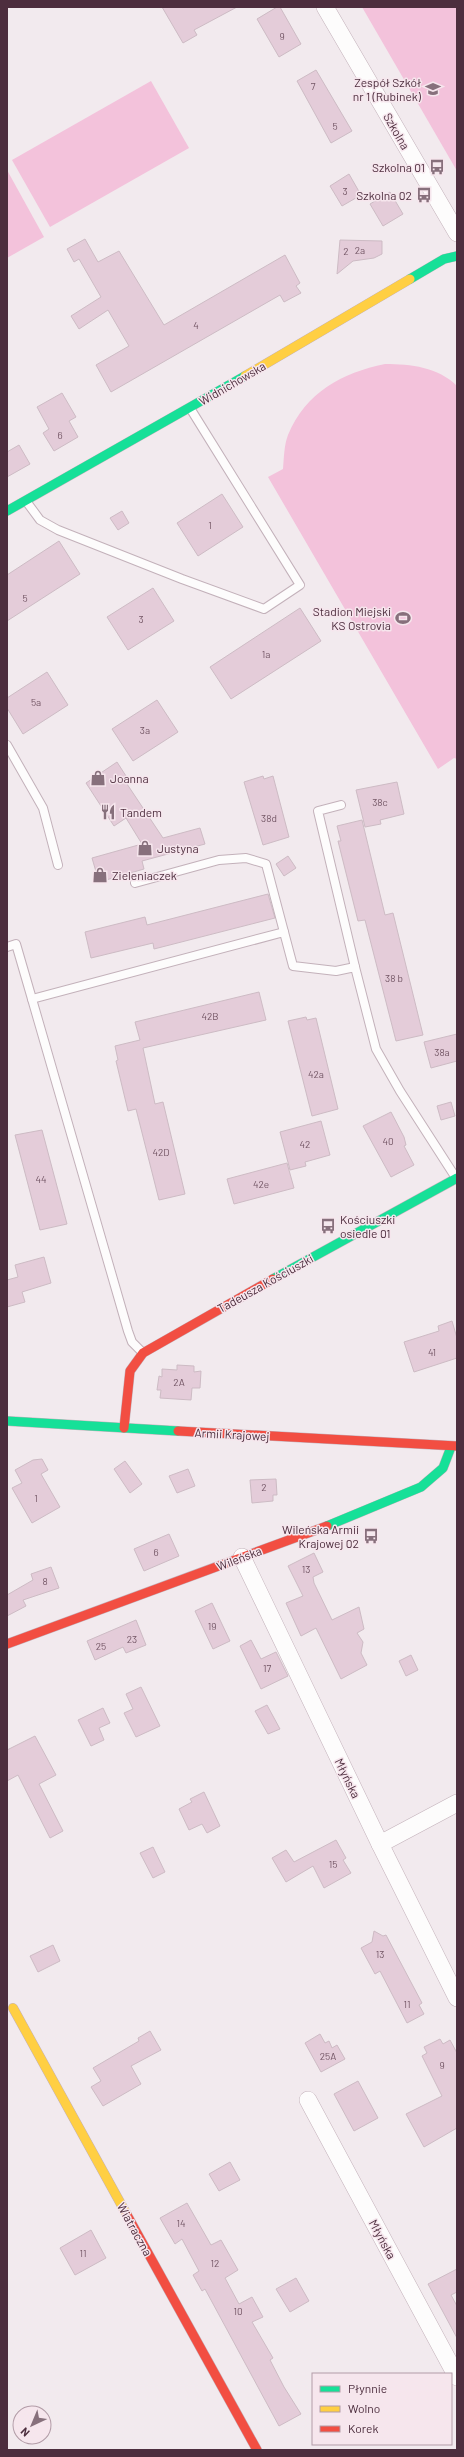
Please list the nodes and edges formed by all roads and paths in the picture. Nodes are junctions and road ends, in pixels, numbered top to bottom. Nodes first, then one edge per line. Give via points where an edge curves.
1 (325, 7) edge
2 (457, 233) edge
3 (457, 256) edge
4 (190, 408) junction
5 (26, 501) junction
6 (7, 512) edge
7 (7, 745) edge
8 (341, 805) dead end
9 (58, 866) dead end
10 (135, 882) dead end
11 (284, 932) junction
12 (7, 947) edge
13 (355, 967) junction
14 (32, 998) junction
15 (457, 1178) edge
16 (143, 1353) junction
17 (7, 1421) edge
18 (124, 1428) junction
19 (454, 1446) edge
20 (242, 1557) junction
21 (7, 1644) edge
22 (457, 1803) edge
23 (380, 1844) junction
24 (457, 1998) edge
25 (13, 2008) dead end
26 (308, 2100) dead end
27 (457, 2377) edge
28 (257, 2450) edge

1 - 2 street, Szkolna
3 - 4 street, Widnichowska via 444,258
4 - 5 street, Widnichowska
4 - 5 lane via 300,585 264,609 58,530 40,520
5 - 6 street, Widnichowska
7 - 9 lane via 43,808
8 - 13 lane via 318,811
10 - 11 lane via 219,860 246,858 266,864
11 - 13 lane via 294,966 336,971
11 - 14 lane
12 - 14 lane via 16,944
13 - 15 lane via 376,1049
14 - 16 lane via 128,1331 132,1342
15 - 16 street, Tadeusza Kościuszki
16 - 18 street, Tadeusza Kościuszki via 130,1371
17 - 18 street, Armii Krajowej
18 - 19 street, Armii Krajowej
19 - 20 street, Wileńska via 443,1468 421,1487 357,1515
20 - 21 street, Wileńska
20 - 23 street, Młyńska
22 - 23 street
23 - 24 street, Młyńska
25 - 28 street, Wiatraczna
26 - 27 street, Młyńska

